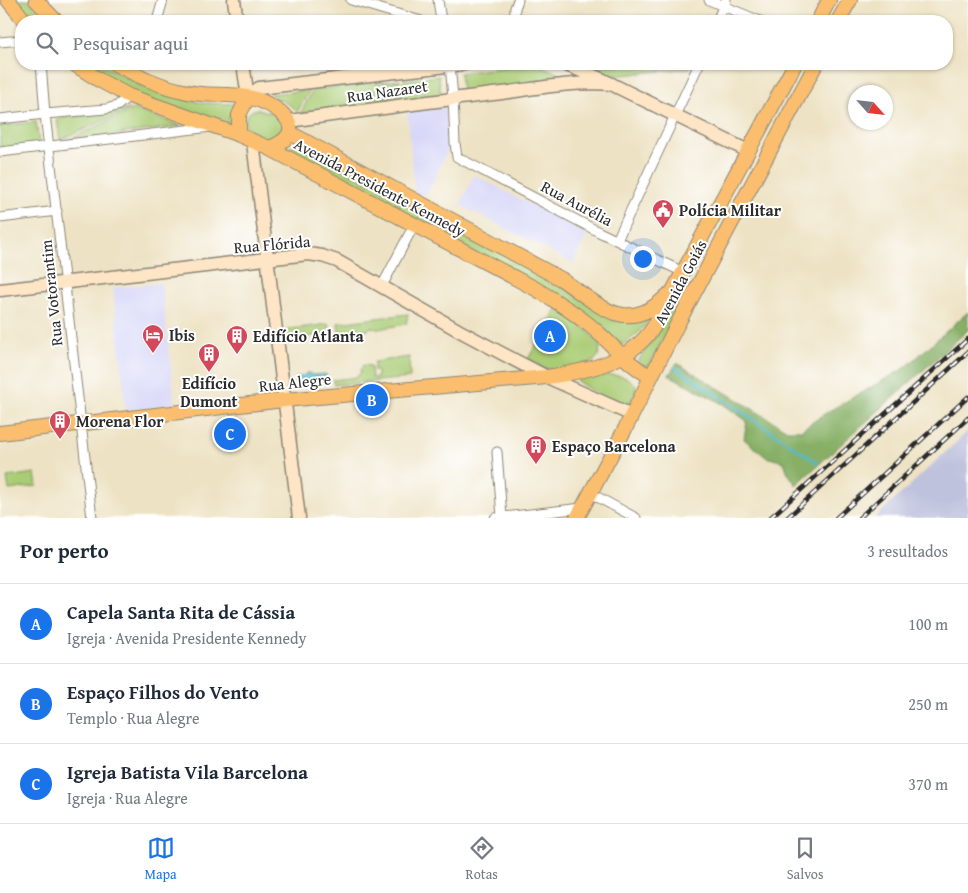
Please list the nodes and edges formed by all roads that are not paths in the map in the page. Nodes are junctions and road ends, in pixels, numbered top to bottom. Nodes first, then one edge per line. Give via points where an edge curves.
1 (8, 0) edge
2 (36, 0) edge
3 (162, 0) edge
4 (234, 0) edge
5 (351, 0) edge
6 (438, 0) edge
7 (518, 0) edge
8 (709, 0) edge
9 (829, 0) edge
10 (850, 0) edge
11 (725, 3) edge
12 (20, 15) edge
13 (50, 15) edge
14 (158, 15) edge
15 (236, 15) edge
16 (401, 15) edge
17 (440, 15) edge
18 (514, 15) edge
19 (720, 15) edge
20 (748, 15) edge
21 (821, 15) edge
22 (841, 15) edge
23 (15, 41) edge
24 (0, 42) edge
25 (41, 70) edge
26 (83, 70) edge
27 (129, 70) edge
28 (244, 70) edge
29 (409, 70) edge
30 (450, 70) edge
31 (574, 70) edge
32 (579, 70) edge
33 (695, 70) edge
34 (792, 70) edge
35 (813, 70) edge
36 (579, 84) junction
37 (612, 84) junction
38 (129, 96) junction
39 (248, 97) junction
40 (453, 98) junction
41 (45, 114) junction
42 (676, 116) junction
43 (0, 119) edge
44 (215, 127) junction
45 (290, 127) junction
46 (239, 135) junction
47 (253, 142) junction
48 (50, 146) junction
49 (269, 148) junction
50 (748, 151) junction
51 (0, 152) edge
52 (57, 211) junction
53 (0, 218) edge
54 (414, 225) junction
55 (617, 240) junction
56 (267, 260) junction
57 (683, 272) junction
58 (65, 283) junction
59 (677, 285) junction
60 (382, 286) junction
61 (0, 290) edge
62 (677, 324) junction
63 (622, 357) junction
64 (547, 377) junction
65 (651, 377) junction
66 (284, 400) junction
67 (632, 415) junction
68 (80, 425) junction
69 (0, 434) edge
70 (497, 452) dead end
71 (590, 493) junction
72 (579, 513) edge
73 (92, 518) edge
74 (299, 518) edge
75 (499, 518) edge
76 (636, 518) edge

1 - 12 main road
2 - 13 main road
3 - 14 street
4 - 15 street
5 - 16 street
6 - 17 street
7 - 18 street
8 - 11 street
9 - 21 main road
10 - 22 main road
11 - 19 street
11 - 20 street
23 - 24 street
25 - 41 street, Rua Votorantim
26 - 38 main road, Avenida Presidente Kennedy
27 - 39 main road, Avenida Presidente Kennedy via 159,84 195,94
28 - 39 street
29 - 39 street, Rua Nazaret via 260,88
30 - 40 street
31 - 36 street via 580,76
32 - 37 street
33 - 42 street
34 - 50 main road, Avenida Goiás
35 - 62 main road, Avenida Goiás
36 - 37 street, Rua Nazaret
36 - 40 street, Rua Nazaret
37 - 42 street
38 - 41 street via 106,110
38 - 44 main road, Avenida Presidente Kennedy
39 - 45 main road, Avenida Presidente Kennedy via 281,113
39 - 46 main road via 239,115
40 - 45 street, Rua Nazaret
40 - 55 street, Rua Aurélia via 457,157
41 - 43 street
41 - 48 street, Rua Votorantim
42 - 50 street
42 - 55 street
44 - 46 main road, Avenida Presidente Kennedy
44 - 48 street
45 - 49 main road via 282,142
45 - 59 main road, Avenida Presidente Kennedy via 562,279 614,313 640,314 662,300
46 - 47 main road, Avenida Presidente Kennedy
47 - 49 main road, Avenida Presidente Kennedy
47 - 56 street
48 - 51 street
48 - 52 street, Rua Votorantim
49 - 54 main road, Avenida Presidente Kennedy
50 - 57 main road, Avenida Goiás
52 - 53 street
52 - 58 street, Rua Votorantim
54 - 60 street
54 - 63 main road, Avenida Presidente Kennedy via 550,298 589,326
55 - 57 street, Rua Aurélia
56 - 58 street, Rua Flórida
56 - 60 street, Rua Flórida via 308,254 322,256
56 - 66 street
57 - 59 main road, Avenida Goiás
57 - 62 main road via 694,282
58 - 61 street, Rua Flórida
58 - 68 street, Rua Votorantim
59 - 63 main road, Avenida Goiás via 648,336
60 - 64 street, Rua Flórida
62 - 65 main road, Avenida Goiás
63 - 64 main road, Rua Alegre
63 - 65 main road, Avenida Presidente Kennedy
64 - 66 main road, Rua Alegre
64 - 67 street, Rua Flórida
65 - 67 main road, Avenida Goiás
66 - 68 main road, Rua Alegre
66 - 74 street
67 - 71 main road, Avenida Goiás
68 - 69 main road, Rua Alegre
68 - 73 street, Rua Votorantim
70 - 75 street
71 - 72 main road, Avenida Goiás
71 - 76 street
72 - 75 street

